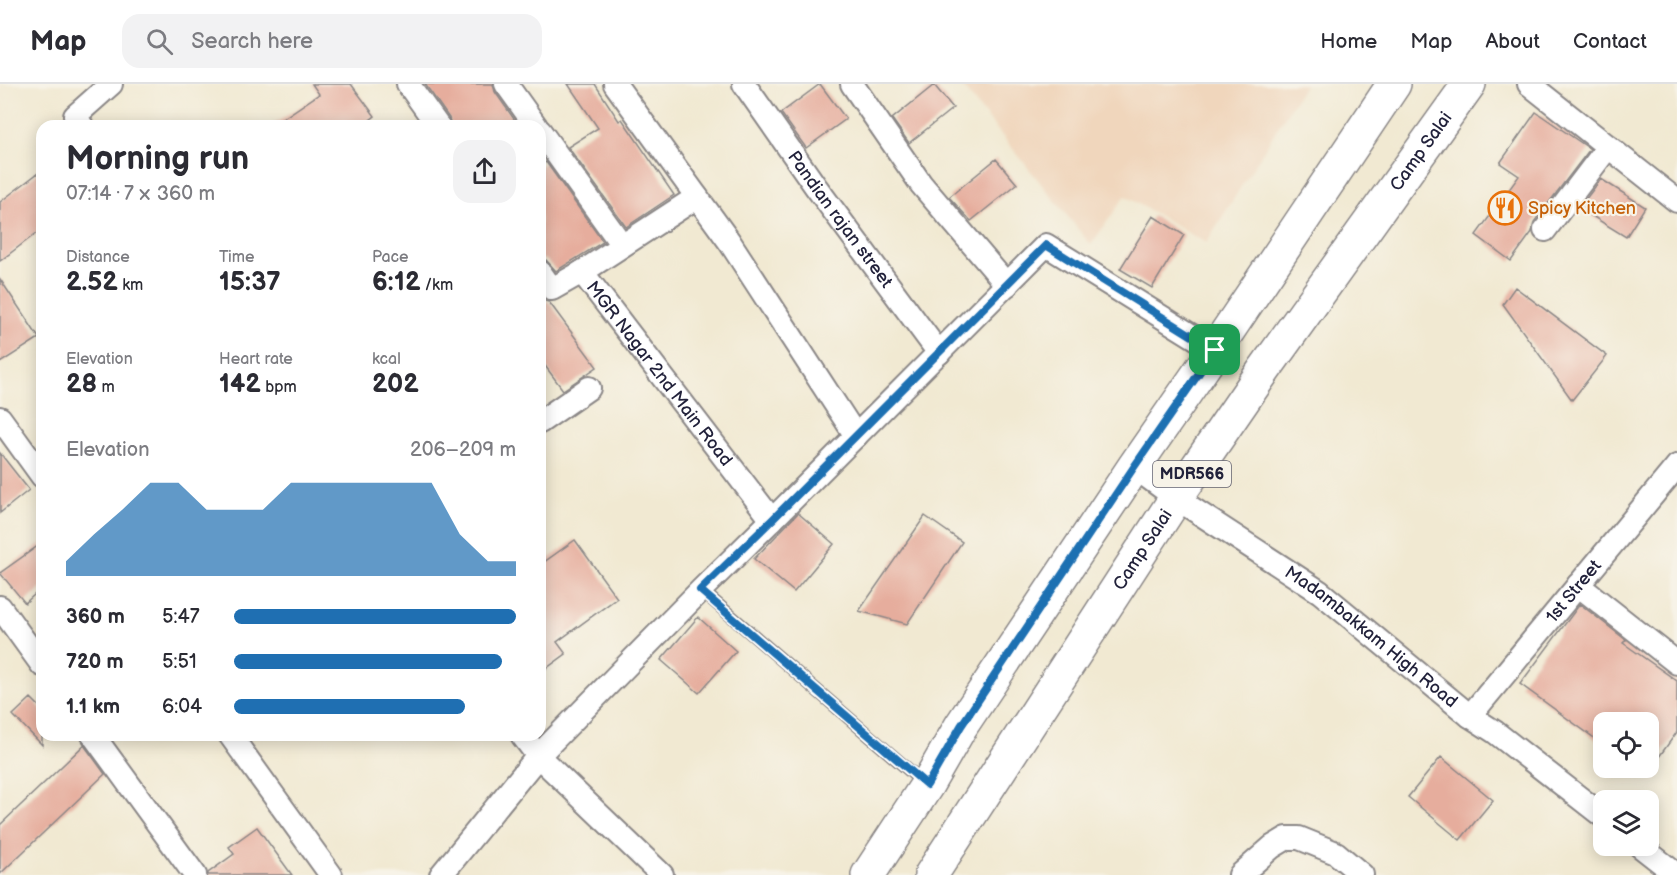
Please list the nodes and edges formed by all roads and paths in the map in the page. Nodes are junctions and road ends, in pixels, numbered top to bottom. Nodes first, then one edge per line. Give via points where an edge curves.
1 (111, 84) edge
2 (408, 84) edge
3 (506, 84) edge
4 (615, 84) edge
5 (744, 84) edge
6 (852, 84) edge
7 (1394, 84) edge
8 (1469, 84) edge
9 (1529, 84) edge
10 (80, 120) edge
11 (434, 120) edge
12 (532, 120) edge
13 (546, 139) edge
14 (1608, 147) junction
15 (697, 196) junction
16 (1677, 201) edge
17 (1545, 230) dead end
18 (622, 245) junction
19 (582, 272) junction
20 (546, 280) edge
21 (1007, 285) junction
22 (1215, 350) junction
23 (939, 353) junction
24 (589, 388) dead end
25 (0, 418) edge
26 (546, 418) edge
27 (856, 436) junction
28 (1677, 466) edge
29 (1134, 467) junction
30 (36, 468) edge
31 (1176, 498) junction
32 (772, 520) junction
33 (1578, 585) junction
34 (700, 590) junction
35 (0, 607) edge
36 (36, 657) edge
37 (1677, 663) edge
38 (1470, 716) junction
39 (97, 741) edge
40 (234, 741) edge
41 (527, 741) edge
42 (538, 756) junction
43 (927, 785) junction
44 (1593, 808) edge
45 (1653, 856) edge
46 (195, 875) edge
47 (332, 875) edge
48 (441, 875) edge
49 (662, 875) edge
50 (868, 875) edge
51 (931, 875) edge
52 (1240, 875) edge
53 (1362, 875) edge
54 (1677, 875) edge

1 - 10 street
2 - 11 street
3 - 12 street
4 - 15 street
5 - 23 street, Pandian rajan street
6 - 21 street via 921,184
7 - 22 main road, MDR566
8 - 31 main road, Camp Salai / MDR566
9 - 14 street
13 - 18 street
14 - 16 street
14 - 17 street
15 - 18 street
15 - 27 street
18 - 19 street
19 - 20 street, MGR Nagar 2nd Main Road via 552,289
19 - 32 street, MGR Nagar 2nd Main Road
21 - 22 street via 1046,245
21 - 23 street
22 - 29 main road, MDR566
23 - 27 street
24 - 26 street
25 - 30 street
27 - 32 street
28 - 33 street, 1st Street
29 - 31 street, Madambakkam High Road
29 - 43 main road, MDR566 via 961,726
31 - 38 street, Madambakkam High Road via 1320,592
31 - 51 main road, Camp Salai / MDR566
32 - 34 street
33 - 37 street
33 - 38 street, 1st Street
34 - 42 street
34 - 43 lane
35 - 36 street
38 - 44 street, Madambakkam High Road
39 - 46 street
40 - 47 street
41 - 42 street
42 - 48 street
42 - 49 street
43 - 50 main road, MDR566
45 - 54 street
52 - 53 street via 1287,838 1299,838 1336,854

